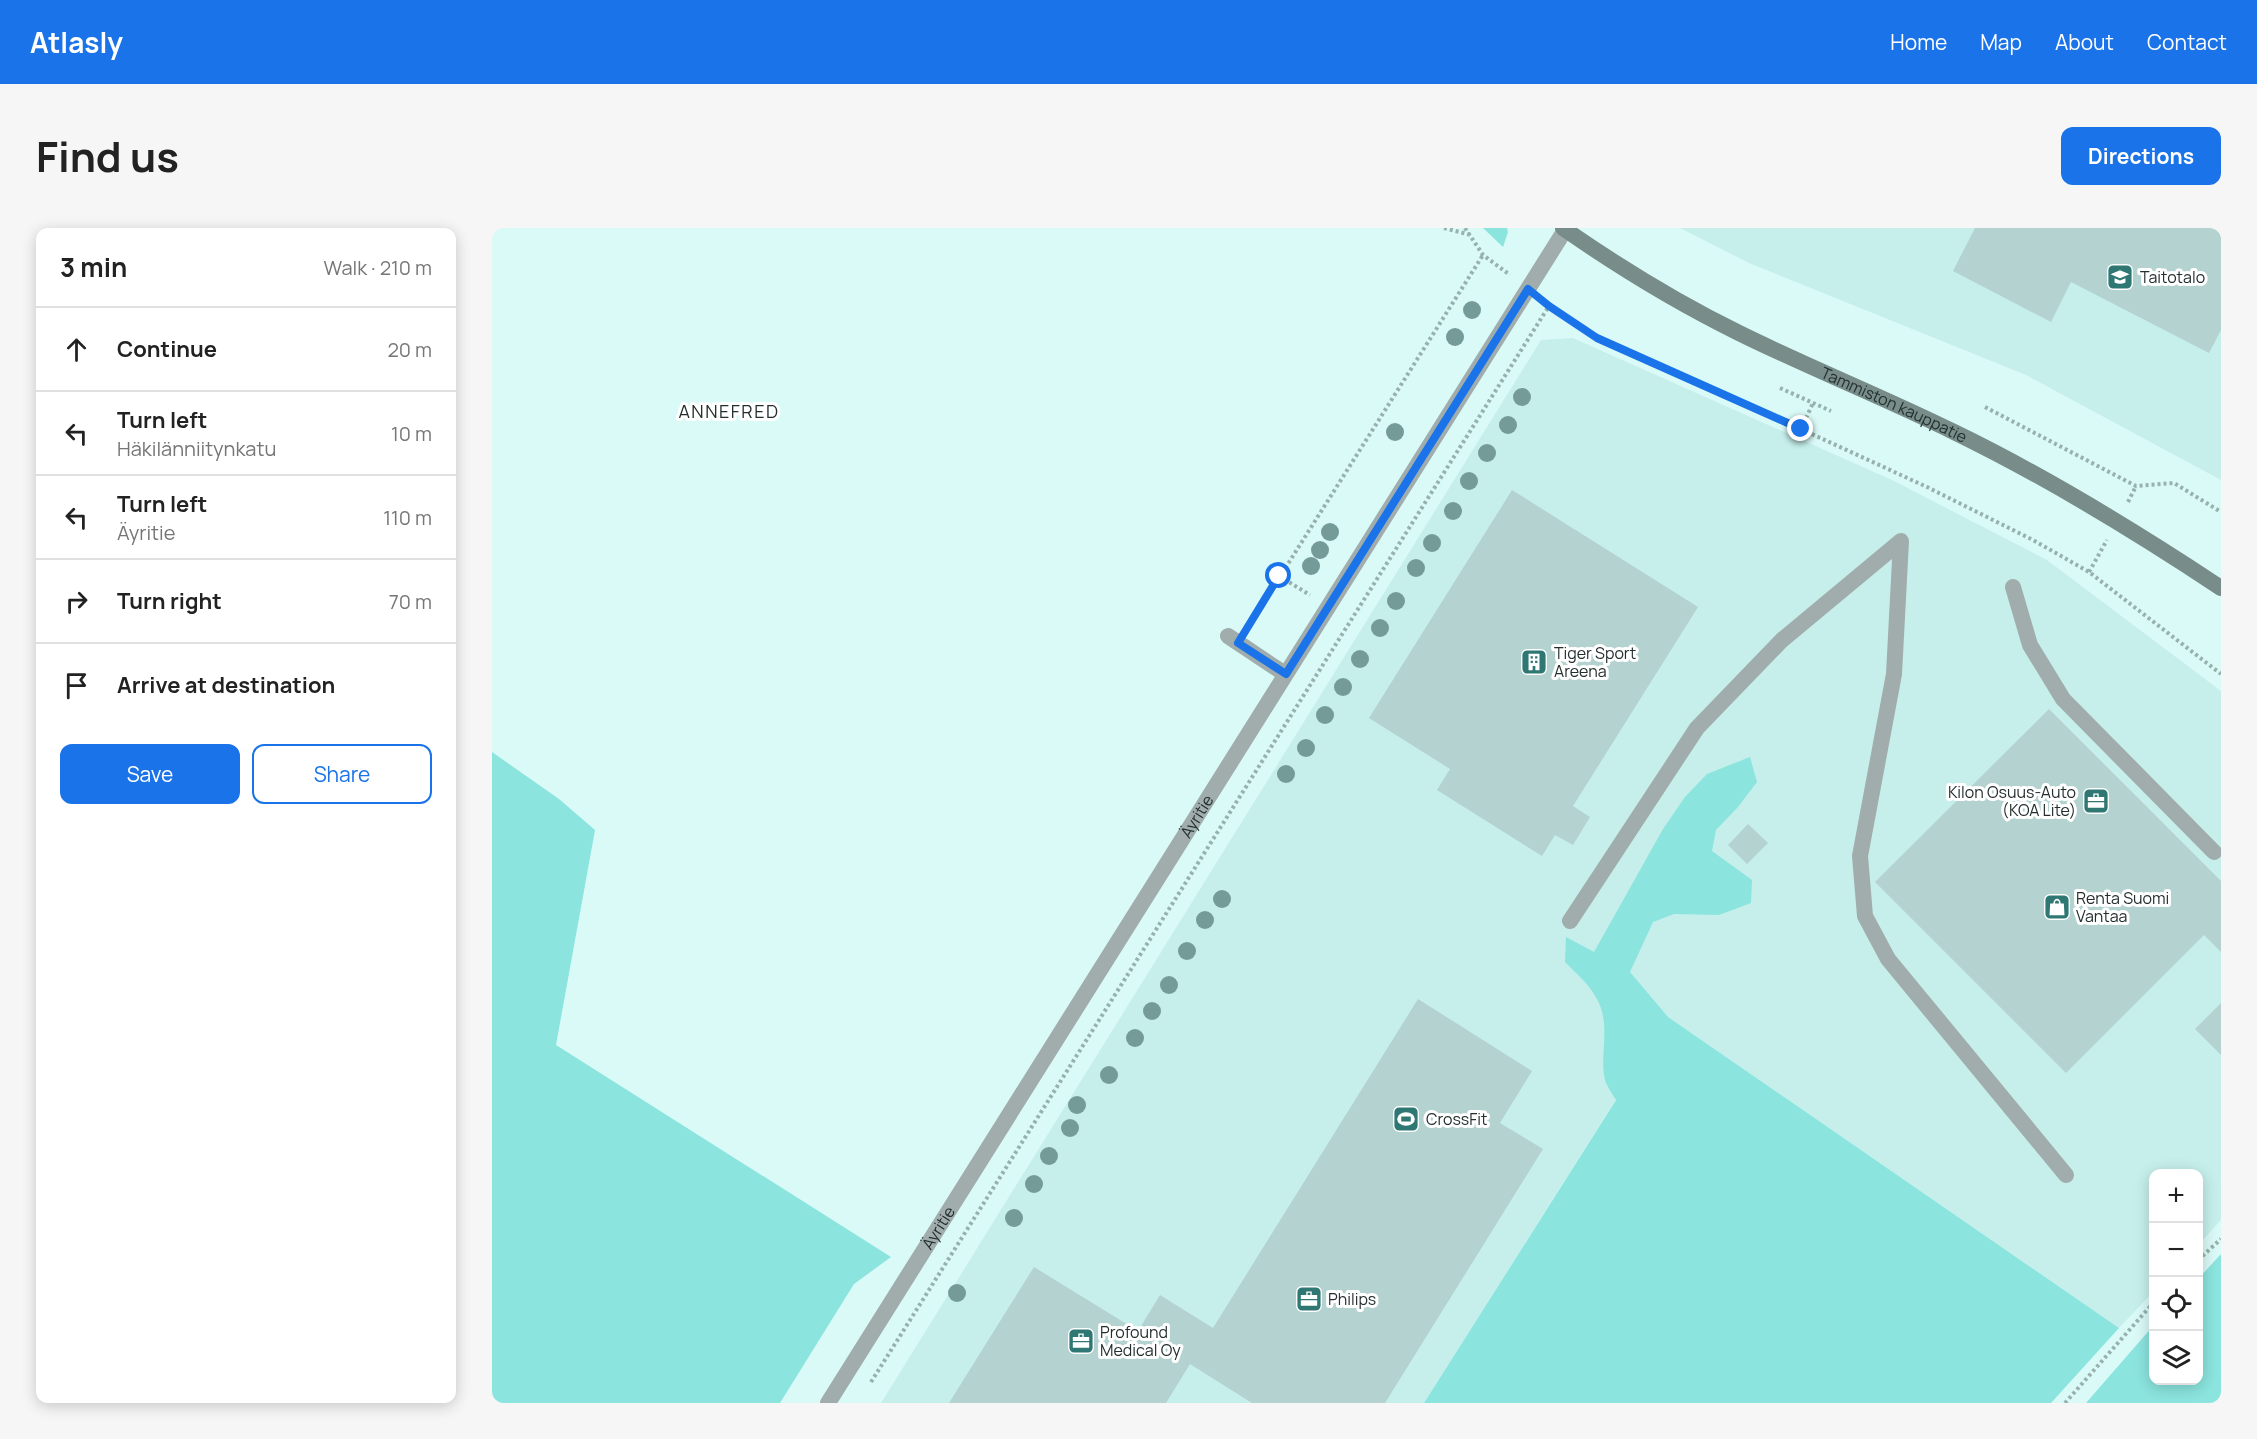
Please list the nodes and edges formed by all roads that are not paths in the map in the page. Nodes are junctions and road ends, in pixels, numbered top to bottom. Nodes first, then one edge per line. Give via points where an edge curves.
1 (1564, 229) edge
2 (2013, 587) dead end
3 (2221, 588) edge
4 (1233, 639) road end
5 (1286, 674) junction
6 (2214, 852) dead end
7 (1570, 921) dead end
8 (2066, 1175) dead end
9 (828, 1403) edge

1 - 3 main road, Tammiston kauppatie via 1660,290 1739,333 1955,432 2058,486
1 - 5 street, Äyritie
2 - 6 street via 2030,645 2063,699
4 - 5 street
5 - 9 street, Äyritie
7 - 8 street via 1697,728 1782,640 1901,541 1894,674 1860,856 1865,916 1888,959

